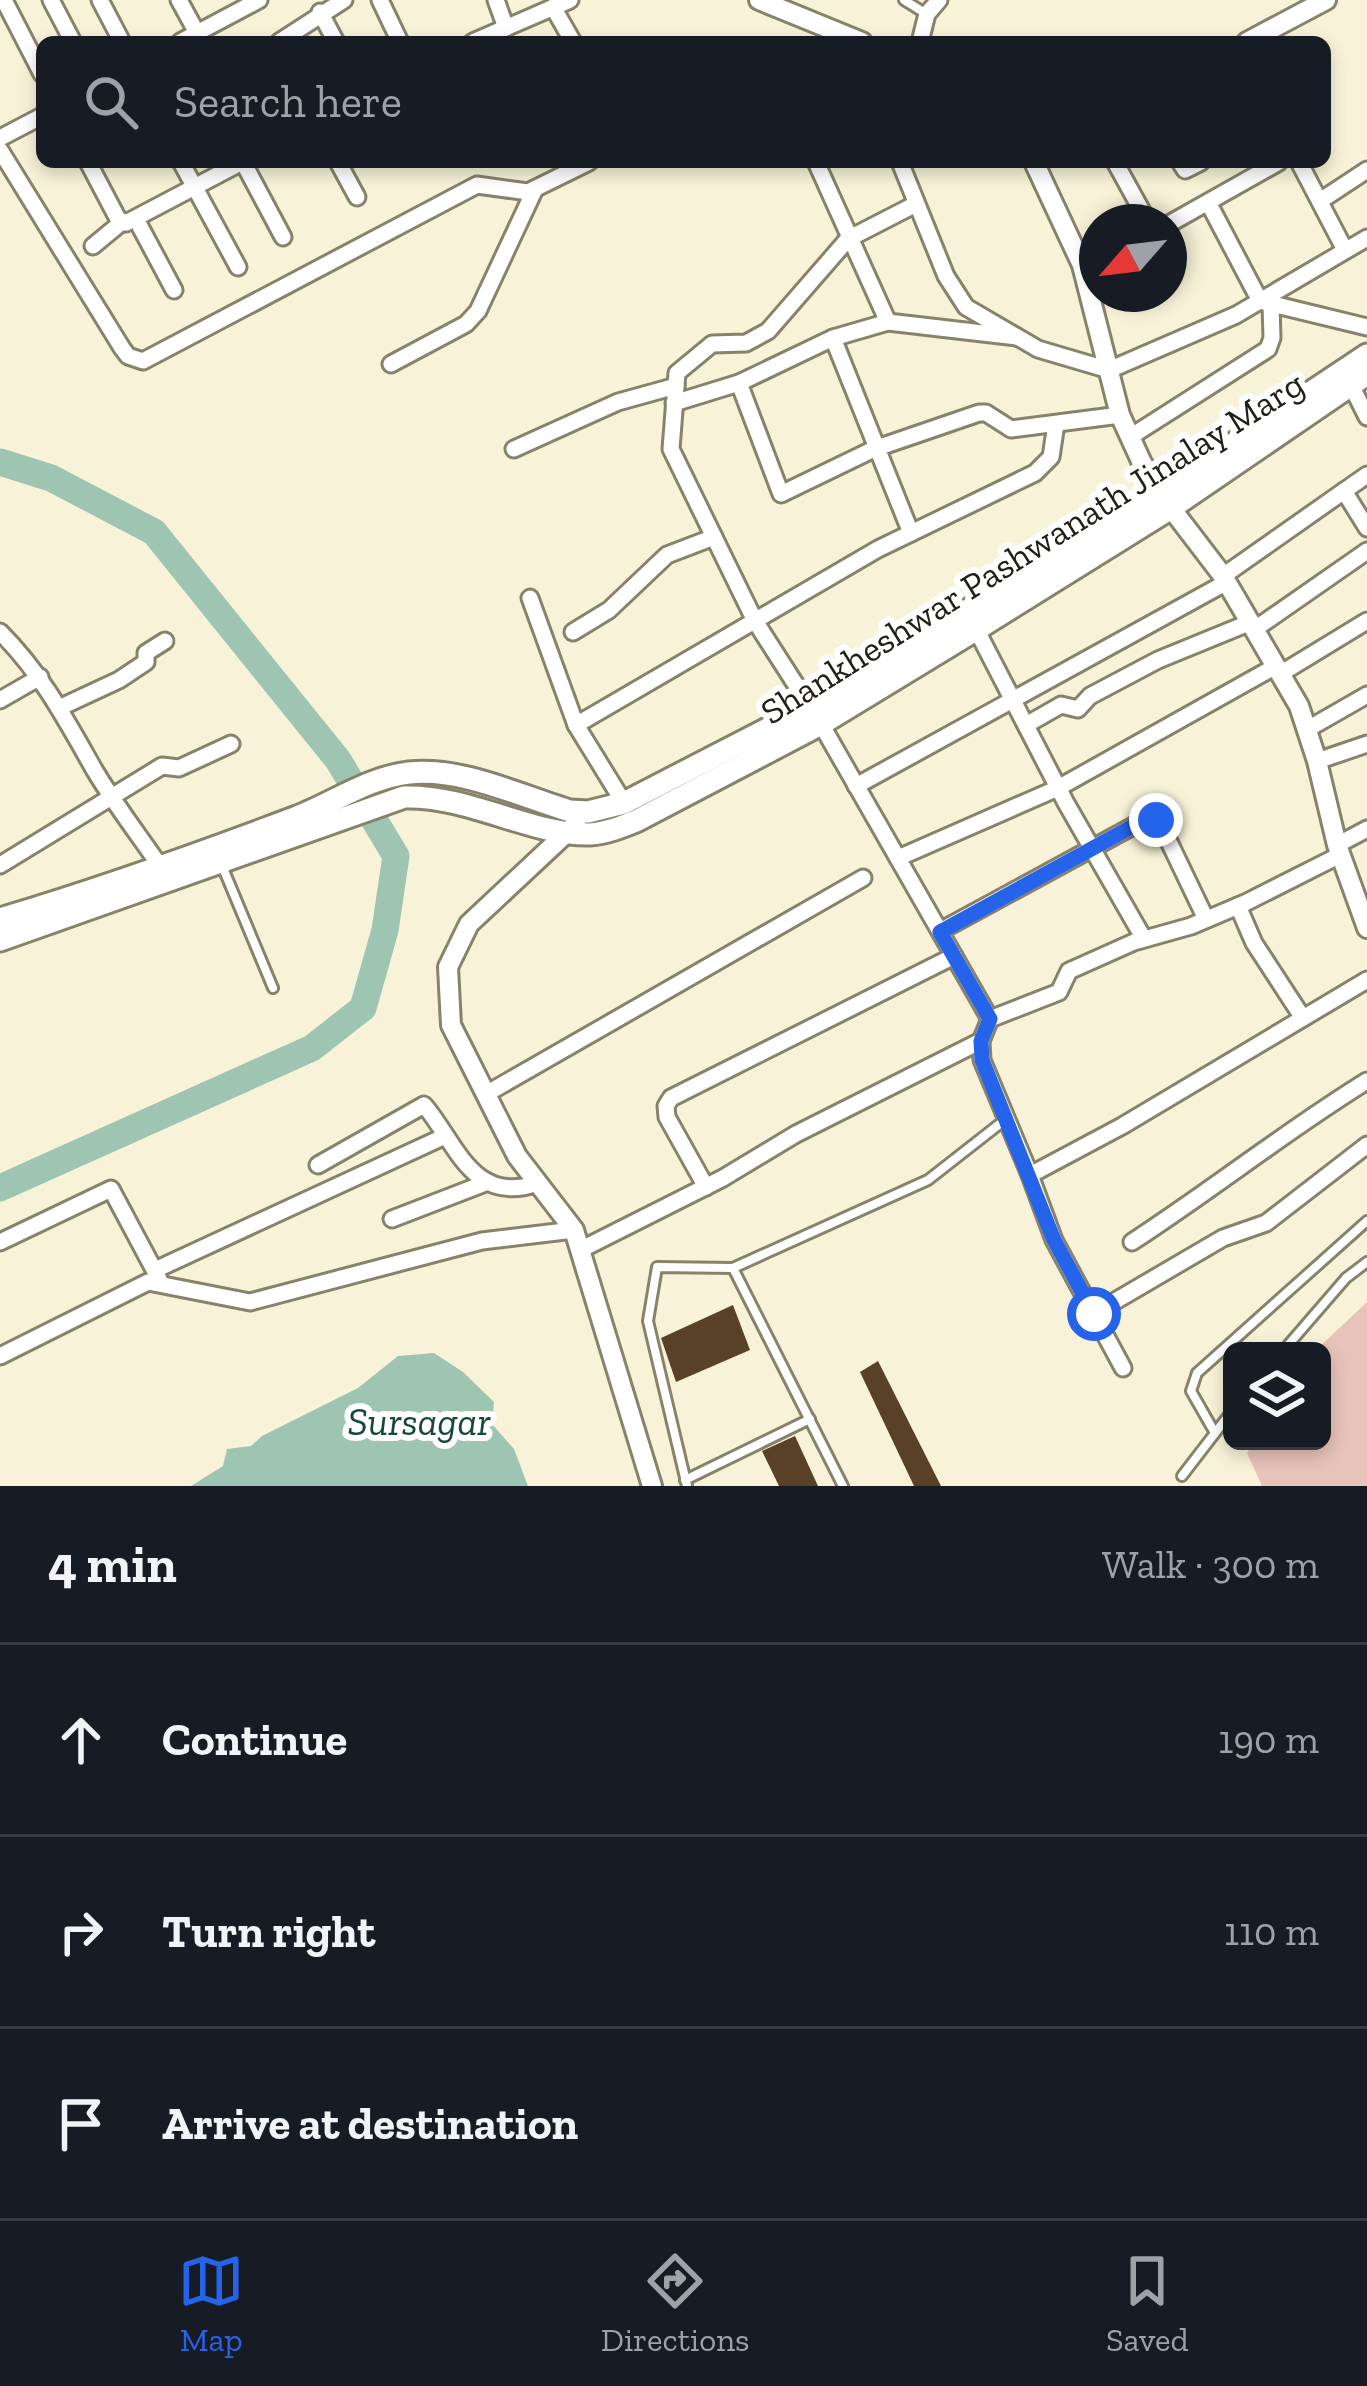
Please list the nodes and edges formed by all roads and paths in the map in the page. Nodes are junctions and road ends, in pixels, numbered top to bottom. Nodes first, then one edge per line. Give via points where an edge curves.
1 (4, 0) edge
2 (51, 0) edge
3 (100, 0) edge
4 (179, 0) edge
5 (259, 0) edge
6 (344, 0) edge
7 (380, 0) edge
8 (496, 0) edge
9 (570, 0) edge
10 (759, 0) edge
11 (904, 0) edge
12 (939, 0) edge
13 (1326, 0) edge
14 (553, 7) junction
15 (795, 7) edge
16 (227, 8) edge
17 (320, 12) junction
18 (927, 14) junction
19 (506, 28) junction
20 (196, 33) junction
21 (71, 36) edge
22 (119, 36) edge
23 (191, 36) edge
24 (291, 36) edge
25 (333, 36) edge
26 (397, 36) edge
27 (487, 36) edge
28 (570, 36) edge
29 (844, 36) edge
30 (922, 36) edge
31 (1258, 36) edge
32 (36, 62) edge
33 (36, 119) edge
34 (0, 138) edge
35 (0, 150) edge
36 (92, 168) edge
37 (184, 168) edge
38 (231, 168) edge
39 (246, 168) edge
40 (341, 168) edge
41 (578, 168) edge
42 (818, 168) edge
43 (902, 168) edge
44 (1040, 168) edge
45 (1118, 168) edge
46 (1269, 168) edge
47 (1302, 168) edge
48 (1367, 170) edge
49 (194, 187) junction
50 (534, 191) junction
51 (357, 197) dead end
52 (1320, 201) junction
53 (916, 204) junction
54 (1138, 204) edge
55 (1209, 204) junction
56 (1187, 215) edge
57 (129, 220) junction
58 (283, 237) dead end
59 (1367, 238) edge
60 (848, 239) junction
61 (93, 246) dead end
62 (1346, 250) junction
63 (238, 267) dead end
64 (174, 290) dead end
65 (1266, 303) junction
66 (888, 322) junction
67 (1367, 327) edge
68 (833, 338) junction
69 (1020, 338) junction
70 (1367, 355) edge
71 (392, 364) dead end
72 (1109, 370) junction
73 (1354, 376) edge
74 (739, 382) junction
75 (675, 394) junction
76 (1120, 415) junction
77 (1367, 417) edge
78 (1056, 424) junction
79 (1130, 437) junction
80 (514, 448) dead end
81 (874, 449) junction
82 (1367, 475) edge
83 (1344, 491) junction
84 (1166, 500) junction
85 (1367, 528) edge
86 (910, 533) junction
87 (714, 537) junction
88 (1367, 551) edge
89 (1225, 579) junction
90 (530, 598) dead end
91 (755, 621) junction
92 (1367, 621) edge
93 (972, 622) junction
94 (1253, 625) junction
95 (0, 632) edge
96 (573, 632) dead end
97 (165, 641) dead end
98 (1278, 670) junction
99 (40, 677) junction
100 (1367, 695) edge
101 (1013, 698) junction
102 (0, 700) edge
103 (61, 707) junction
104 (815, 716) junction
105 (1026, 724) junction
106 (576, 725) junction
107 (1306, 730) junction
108 (231, 744) dead end
109 (1367, 744) edge
110 (1317, 761) junction
111 (856, 786) junction
112 (390, 788) junction
113 (1058, 788) junction
114 (112, 797) junction
115 (624, 803) junction
116 (588, 812) junction
117 (311, 821) junction
118 (1367, 829) edge
119 (567, 833) junction
120 (1092, 850) junction
121 (1339, 850) junction
122 (898, 858) junction
123 (221, 863) junction
124 (0, 866) edge
125 (166, 875) junction
126 (862, 878) dead end
127 (1238, 906) junction
128 (0, 920) edge
129 (1206, 920) junction
130 (1367, 928) edge
131 (940, 932) junction
132 (1144, 939) junction
133 (0, 940) edge
134 (954, 956) junction
135 (1367, 980) edge
136 (273, 988) dead end
137 (1303, 1018) junction
138 (990, 1019) junction
139 (981, 1041) junction
140 (1367, 1081) edge
141 (486, 1094) junction
142 (1006, 1118) junction
143 (443, 1137) junction
144 (1367, 1144) edge
145 (318, 1165) dead end
146 (1030, 1175) junction
147 (488, 1182) junction
148 (538, 1183) junction
149 (706, 1187) junction
150 (392, 1220) dead end
151 (1367, 1221) edge
152 (577, 1240) junction
153 (0, 1242) edge
154 (1132, 1242) dead end
155 (1367, 1262) edge
156 (734, 1268) junction
157 (158, 1276) junction
158 (1094, 1314) junction
159 (1291, 1342) edge
160 (0, 1356) edge
161 (1123, 1369) dead end
162 (810, 1419) junction
163 (1223, 1423) edge
164 (1215, 1433) junction
165 (1182, 1476) dead end
166 (686, 1483) edge
167 (652, 1486) edge
168 (843, 1486) edge

1 - 32 street
2 - 21 street
3 - 22 street
4 - 20 street
5 - 16 street
6 - 17 street
7 - 26 street
8 - 19 street
9 - 14 street
10 - 15 street
11 - 18 lane
12 - 18 street
13 - 31 street
14 - 19 street
14 - 28 street
15 - 29 street
16 - 20 street
17 - 24 street
17 - 25 street
18 - 30 street
19 - 27 street
20 - 23 street
33 - 34 street
35 - 50 street via 122,348 143,362 477,185
36 - 57 street
37 - 49 street
38 - 49 street
39 - 58 street
40 - 51 street
41 - 50 street
42 - 60 street
43 - 53 street
44 - 72 street via 1082,265
45 - 54 street
46 - 55 street
47 - 52 street
48 - 52 street
49 - 57 street
49 - 63 street
50 - 71 street via 478,311
52 - 62 street
53 - 60 street
53 - 69 street via 967,307
55 - 56 street
55 - 65 street
57 - 61 street
57 - 64 street
59 - 62 street
60 - 66 street
60 - 75 street via 769,331 746,343 712,344 677,373
62 - 65 street
65 - 67 street
65 - 72 street
65 - 79 street via 1268,349
66 - 68 street
66 - 69 street
68 - 74 street
68 - 81 street
69 - 72 street
70 - 73 main road
72 - 76 street
73 - 77 street
73 - 84 main road
74 - 75 street
74 - 81 street via 781,494
75 - 80 street via 618,402
75 - 87 street via 671,449
76 - 78 street
76 - 79 street
78 - 81 street via 1011,429 986,412
78 - 86 street via 1044,467
79 - 84 street
81 - 86 street
82 - 83 street
83 - 85 street
83 - 89 street
84 - 89 street
84 - 93 main road
86 - 91 street
87 - 91 street
87 - 96 street via 667,555
88 - 94 street
89 - 94 street
89 - 101 street
90 - 106 street
91 - 104 street
91 - 106 street
92 - 98 street
93 - 101 street
93 - 104 main road
94 - 98 street
94 - 105 street via 1158,660 1078,709 1060,705
95 - 99 street
97 - 103 street via 119,680
98 - 107 street
98 - 113 street
99 - 102 street
99 - 103 street
100 - 107 street
101 - 105 street
101 - 111 street
103 - 114 street
104 - 111 street
104 - 115 main road
104 - 119 main road, Shankheshwar Pashwanath Jinalay Marg via 635,821
105 - 113 street
106 - 115 street
107 - 110 street
108 - 114 street via 179,768 162,766
109 - 110 street
110 - 121 street
111 - 122 street
112 - 116 main road via 422,772
112 - 117 main road
112 - 119 main road, Shankheshwar Pashwanath Jinalay Marg
113 - 120 street
113 - 122 street
114 - 124 street
114 - 125 street
115 - 116 main road
116 - 119 street
117 - 123 main road
117 - 125 main road
118 - 121 street
119 - 141 street via 469,923 448,967 451,1024
120 - 129 street via 1156,820
120 - 131 street
120 - 132 street
121 - 127 street
121 - 130 street
122 - 131 street
123 - 125 main road
123 - 136 lane
125 - 128 main road
125 - 133 main road
126 - 141 street
127 - 129 street
127 - 137 street
129 - 132 street
131 - 134 street
132 - 138 street via 1069,971 1059,992
134 - 138 street
134 - 149 street via 671,1098 668,1117
135 - 137 street
137 - 146 street
138 - 139 street
139 - 142 street
139 - 149 street
140 - 154 street
141 - 148 street
142 - 146 street
142 - 156 lane via 928,1180
143 - 145 street via 424,1105
143 - 147 street
143 - 157 street
144 - 158 street via 1266,1223 1223,1238
146 - 158 street
147 - 148 street
147 - 150 street
148 - 152 street
149 - 152 street
151 - 164 lane via 1197,1373 1191,1391
152 - 157 street via 482,1241 250,1302
152 - 167 street
153 - 157 street via 111,1189
155 - 159 lane
156 - 162 lane
156 - 166 lane via 657,1267 647,1321
157 - 160 street
158 - 161 street
162 - 166 lane
162 - 168 lane
163 - 164 lane
164 - 165 lane

